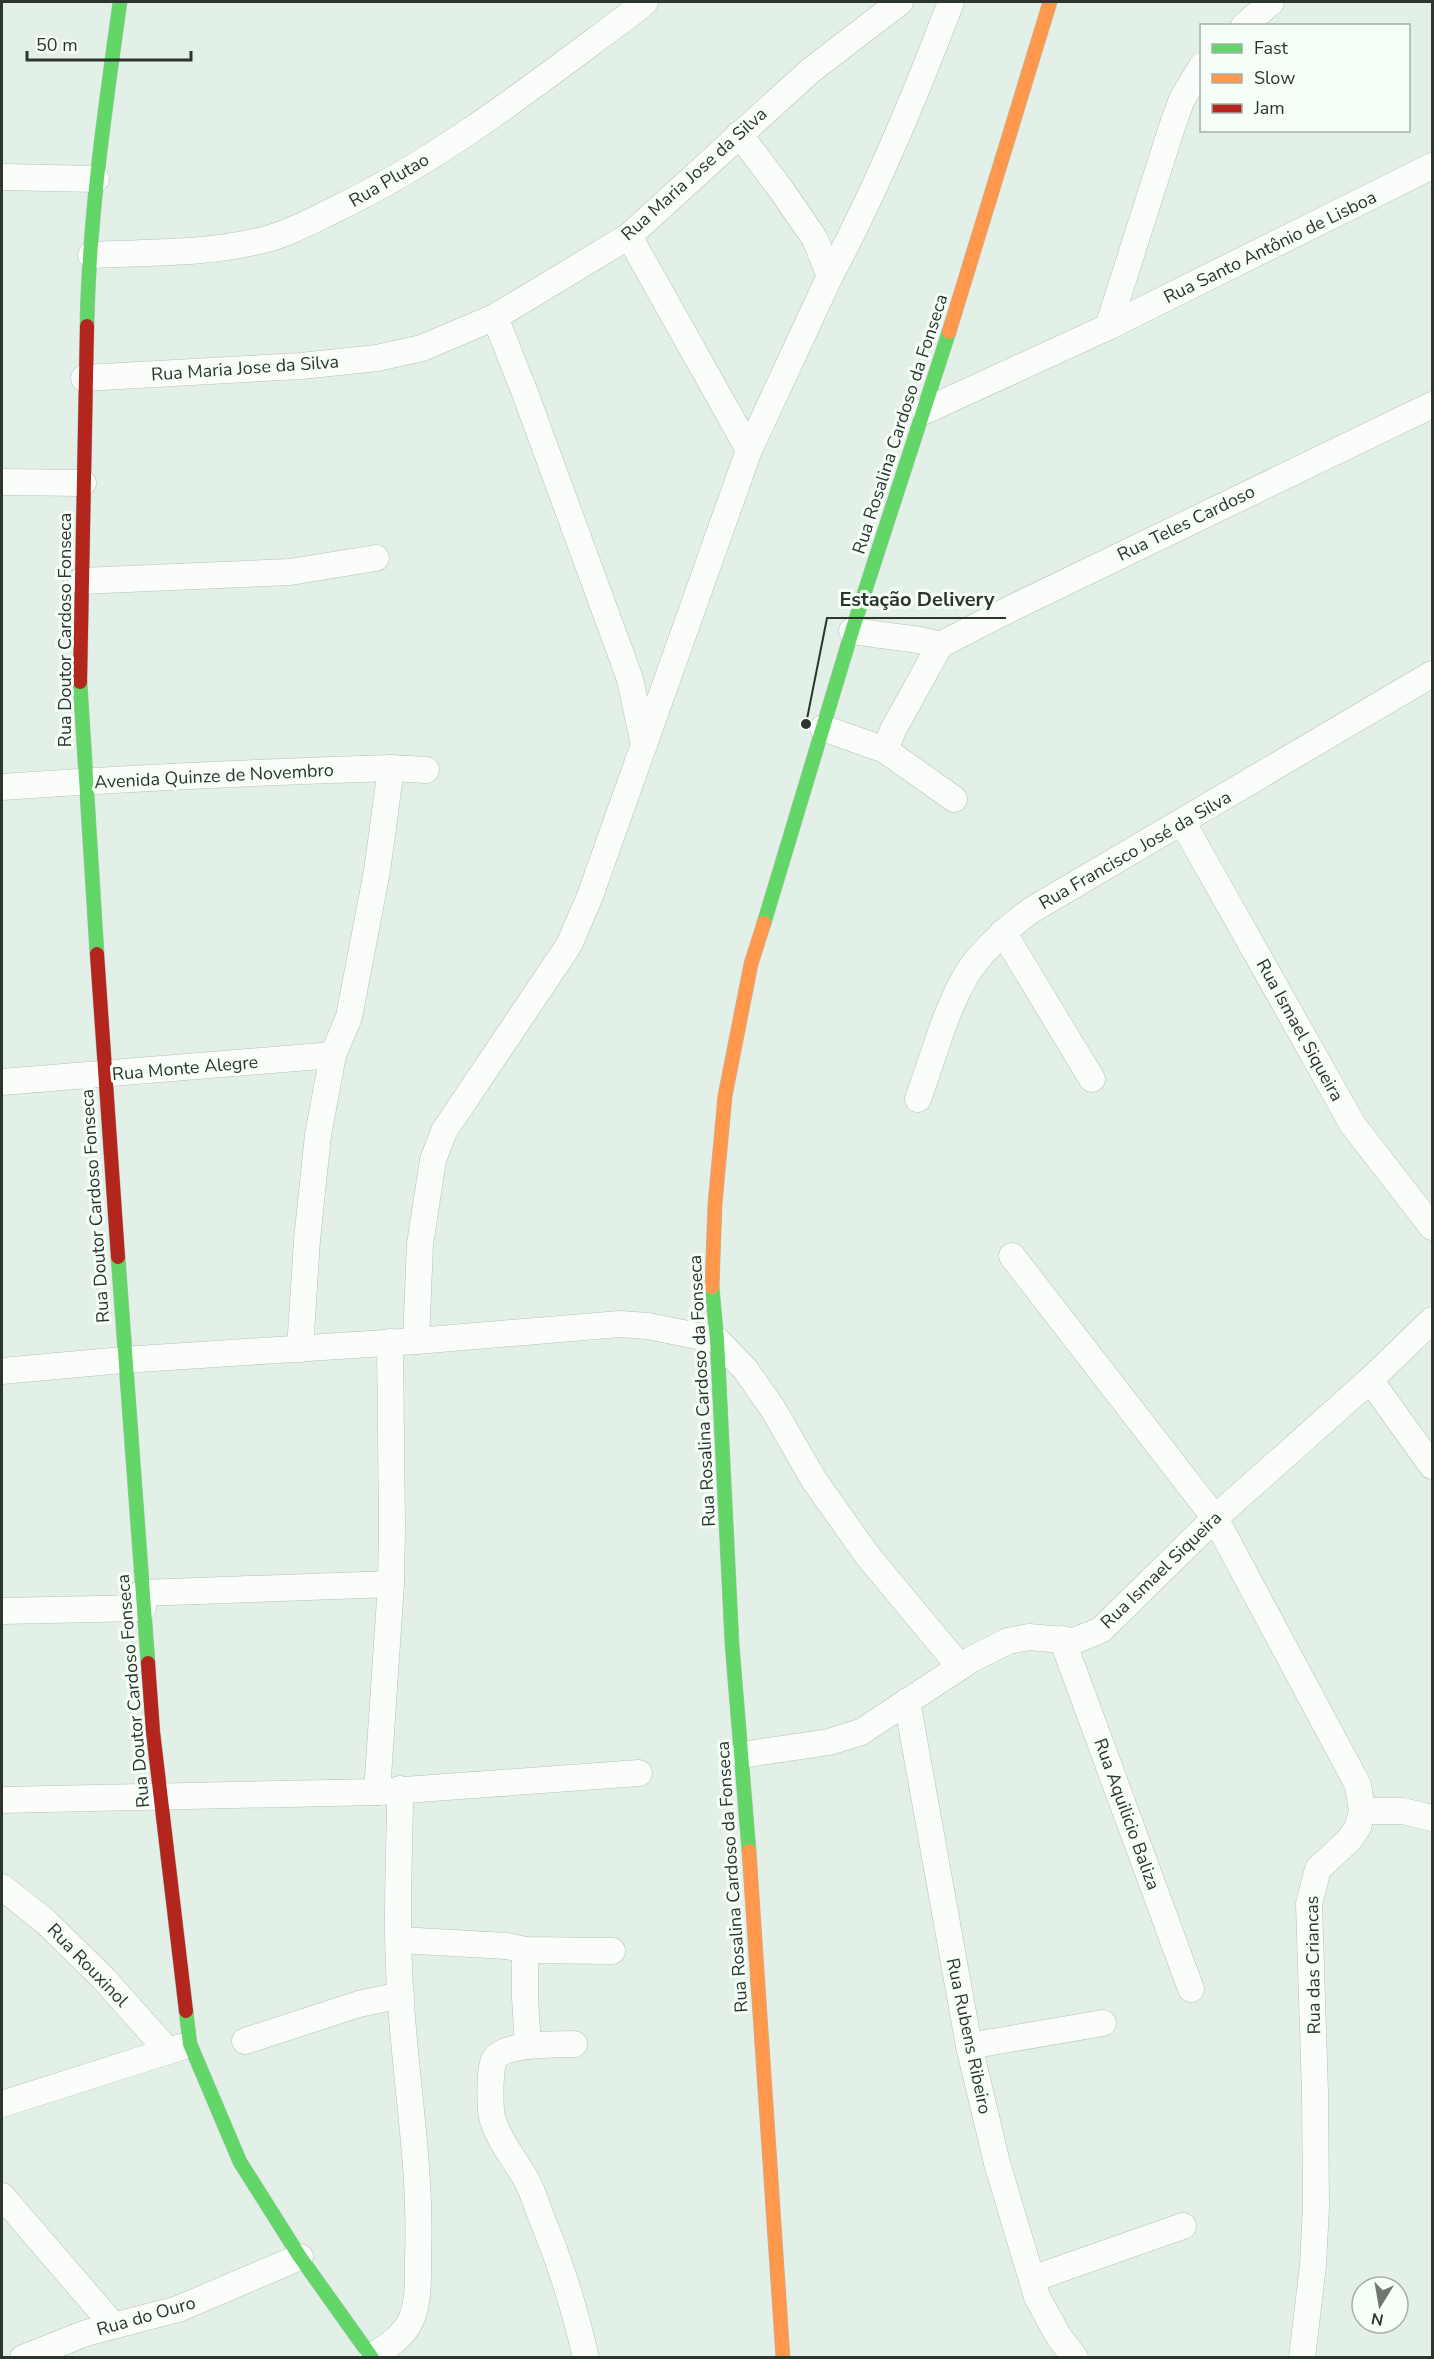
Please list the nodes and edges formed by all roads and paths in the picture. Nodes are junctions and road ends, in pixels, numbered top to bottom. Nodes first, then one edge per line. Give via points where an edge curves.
1 (120, 2) edge
2 (645, 2) edge
3 (900, 2) edge
4 (951, 2) edge
5 (1050, 2) edge
6 (1271, 2) edge
7 (1246, 24) edge
8 (1200, 69) edge
9 (739, 134) junction
10 (1432, 166) edge
11 (2, 177) edge
12 (96, 179) junction
13 (629, 236) junction
14 (91, 255) junction
15 (830, 276) junction
16 (495, 316) junction
17 (1108, 327) junction
18 (84, 378) junction
19 (1432, 405) edge
20 (926, 411) junction
21 (749, 450) junction
22 (2, 482) edge
23 (83, 483) junction
24 (376, 558) dead end
25 (81, 581) junction
26 (852, 631) junction
27 (940, 645) junction
28 (1432, 674) edge
29 (823, 728) junction
30 (644, 745) junction
31 (885, 750) junction
32 (391, 768) junction
33 (426, 770) dead end
34 (85, 783) junction
35 (2, 787) edge
36 (954, 799) dead end
37 (1183, 823) junction
38 (1003, 932) junction
39 (333, 1055) junction
40 (104, 1075) junction
41 (1092, 1079) dead end
42 (2, 1082) edge
43 (918, 1099) dead end
44 (1432, 1227) edge
45 (1012, 1256) dead end
46 (1432, 1320) edge
47 (717, 1340) junction
48 (416, 1341) junction
49 (390, 1342) junction
50 (300, 1349) junction
51 (123, 1360) junction
52 (2, 1371) edge
53 (1370, 1380) junction
54 (1432, 1466) edge
55 (1215, 1518) junction
56 (391, 1584) junction
57 (142, 1600) junction
58 (2, 1611) edge
59 (1062, 1640) junction
60 (960, 1667) junction
61 (907, 1701) junction
62 (741, 1755) junction
63 (639, 1773) dead end
64 (388, 1790) junction
65 (160, 1797) junction
66 (2, 1800) edge
67 (1362, 1810) junction
68 (1432, 1818) edge
69 (2, 1887) edge
70 (399, 1940) junction
71 (525, 1950) junction
72 (612, 1951) dead end
73 (1191, 1989) dead end
74 (401, 1995) junction
75 (1103, 2023) dead end
76 (245, 2041) dead end
77 (574, 2044) dead end
78 (528, 2046) junction
79 (969, 2046) junction
80 (179, 2047) junction
81 (2, 2104) edge
82 (2, 2196) edge
83 (1183, 2226) dead end
84 (300, 2257) junction
85 (1032, 2280) junction
86 (113, 2325) junction
87 (372, 2357) edge
88 (23, 2358) edge
89 (586, 2358) edge
90 (783, 2358) edge
91 (1075, 2358) edge
92 (1302, 2358) edge

1 - 12 street, Rua Doutor Cardoso Fonseca
2 - 14 street, Rua Plutao via 504,108 382,187 293,229 266,240 216,249
3 - 9 street, Rua Maria Jose da Silva via 810,71
4 - 15 street via 855,231
5 - 20 street, Rua Rosalina Cardoso da Fonseca
6 - 7 street
8 - 17 street via 1175,118
9 - 13 street, Rua Maria Jose da Silva
9 - 15 street via 815,239
10 - 17 street, Rua Santo Antônio de Lisboa
11 - 12 street
12 - 14 street, Rua Doutor Cardoso Fonseca
13 - 16 street, Rua Maria Jose da Silva
13 - 21 street
14 - 18 street, Rua Doutor Cardoso Fonseca
15 - 21 street
16 - 18 street, Rua Maria Jose da Silva via 422,348 377,358
16 - 30 street via 630,679
17 - 20 street, Rua Santo Antônio de Lisboa
18 - 23 street, Rua Doutor Cardoso Fonseca
19 - 27 street, Rua Teles Cardoso
20 - 26 street, Rua Rosalina Cardoso da Fonseca
21 - 30 street
22 - 23 street
23 - 25 street, Rua Doutor Cardoso Fonseca
24 - 25 street via 290,572
25 - 34 street, Rua Doutor Cardoso Fonseca via 80,685
26 - 27 street
26 - 29 street, Rua Rosalina Cardoso da Fonseca
27 - 31 street
28 - 37 street, Rua Francisco José da Silva
29 - 31 street
29 - 47 street, Rua Rosalina Cardoso da Fonseca via 751,964 725,1096 711,1277
30 - 48 street via 569,945 444,1131 433,1160 420,1244
31 - 36 street
32 - 33 street, Avenida Quinze de Novembro
32 - 34 street, Avenida Quinze de Novembro via 160,776
32 - 39 street via 377,871 349,1017
34 - 35 street, Avenida Quinze de Novembro
34 - 40 street, Rua Doutor Cardoso Fonseca
37 - 38 street, Rua Francisco José da Silva via 1030,911
37 - 44 street, Rua Ismael Siqueira via 1353,1125
38 - 41 street
38 - 43 street, Rua Francisco José da Silva via 972,966 953,1004
39 - 40 street, Rua Monte Alegre
39 - 50 street via 318,1134
40 - 42 street, Rua Monte Alegre
40 - 51 street, Rua Doutor Cardoso Fonseca
45 - 55 street
46 - 53 street, Rua Ismael Siqueira
47 - 48 street via 620,1324
47 - 60 street via 745,1369 773,1409 814,1480 867,1556
47 - 62 street, Rua Rosalina Cardoso da Fonseca
48 - 49 street
49 - 50 street
49 - 56 street
50 - 51 street
51 - 52 street
51 - 57 street, Rua Doutor Cardoso Fonseca
53 - 54 street
53 - 55 street, Rua Ismael Siqueira
55 - 59 street, Rua Ismael Siqueira via 1101,1630 1074,1641
55 - 67 street via 1350,1767
56 - 57 street
56 - 64 street
57 - 58 street
57 - 65 street, Rua Doutor Cardoso Fonseca
59 - 60 street, Rua Ismael Siqueira via 1029,1637 1008,1641
59 - 73 street, Rua Aquilicio Baliza
60 - 61 street, Rua Ismael Siqueira
61 - 62 street, Rua Ismael Siqueira via 861,1732 829,1742
61 - 79 street, Rua Rubens Ribeiro
62 - 90 street, Rua Rosalina Cardoso da Fonseca
63 - 64 street
64 - 65 street
64 - 70 street
65 - 66 street
65 - 80 street, Rua Doutor Cardoso Fonseca
67 - 68 street via 1403,1811
67 - 92 street, Rua das Criancas via 1358,1827 1349,1840 1318,1869 1308,1904 1316,2093 1316,2207
69 - 80 street, Rua Rouxinol via 46,1922
70 - 71 street
70 - 74 street
71 - 72 street
71 - 78 street
74 - 76 street via 358,2004
74 - 87 street via 417,2173 418,2274 411,2319 391,2344
75 - 79 street
77 - 78 street
78 - 89 street via 495,2058 491,2070 491,2113 500,2138 526,2180 558,2257
79 - 85 street, Rua Rubens Ribeiro via 997,2163
80 - 81 street
80 - 84 street, Rua Doutor Cardoso Fonseca via 240,2162
82 - 86 street
83 - 85 street
84 - 86 street, Rua do Ouro via 178,2309
84 - 87 street, Rua Doutor Cardoso Fonseca
85 - 91 street, Rua Rubens Ribeiro via 1059,2337
86 - 88 street, Rua do Ouro

